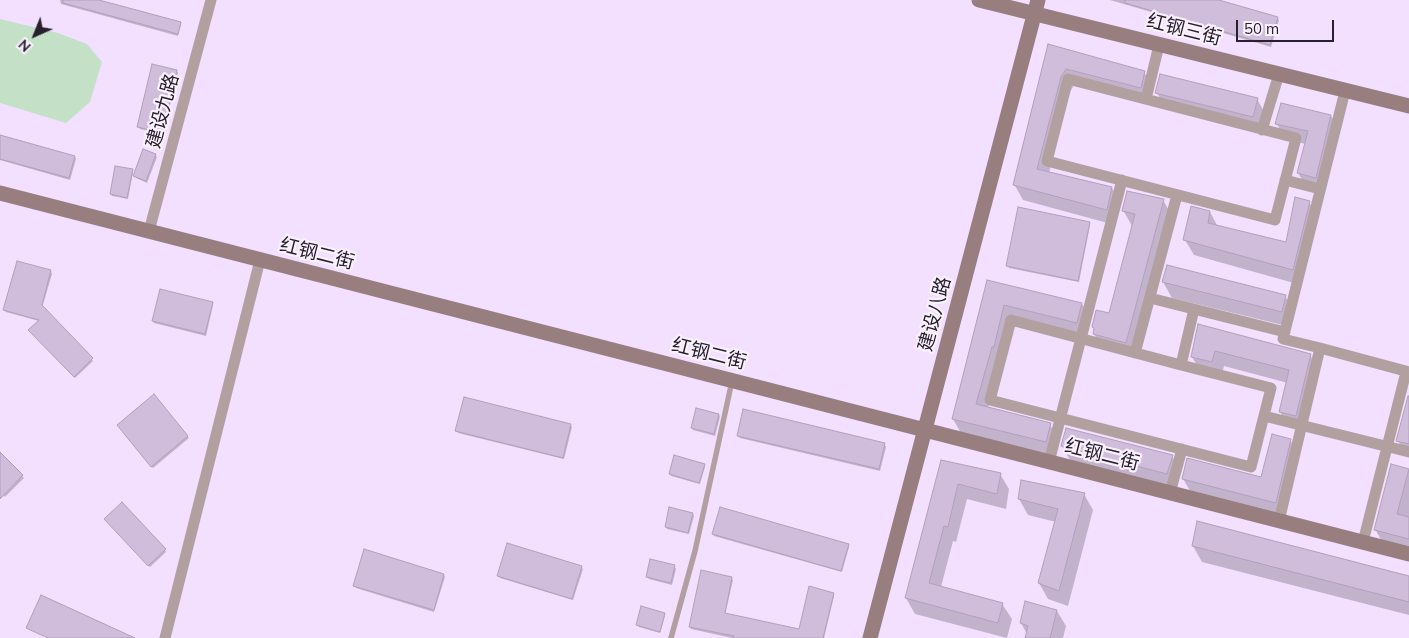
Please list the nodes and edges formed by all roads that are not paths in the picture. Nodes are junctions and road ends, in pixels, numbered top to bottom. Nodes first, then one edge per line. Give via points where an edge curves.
1 (211, 0) edge
2 (979, 0) edge
3 (1036, 7) edge
4 (1159, 45) junction
5 (1278, 74) junction
6 (1345, 90) junction
7 (1146, 99) junction
8 (1409, 106) edge
9 (1262, 130) junction
10 (1122, 180) junction
11 (1285, 180) junction
12 (1320, 189) junction
13 (0, 193) edge
14 (1178, 195) junction
15 (149, 231) junction
16 (260, 260) junction
17 (1150, 298) junction
18 (1194, 309) junction
19 (1285, 332) junction
20 (1081, 338) junction
21 (1320, 348) junction
22 (1135, 353) junction
23 (1181, 365) junction
24 (1408, 372) edge
25 (732, 381) junction
26 (1264, 416) junction
27 (1060, 418) junction
28 (1302, 426) junction
29 (925, 430) junction
30 (1387, 447) junction
31 (1182, 449) junction
32 (1409, 452) edge
33 (1049, 462) junction
34 (1170, 493) junction
35 (1279, 521) junction
36 (1362, 542) junction
37 (1409, 554) edge
38 (165, 638) edge
39 (671, 638) edge
40 (870, 638) edge

1 - 15 street, 建设九路
2 - 3 street, 红钢三街
3 - 4 street, 红钢三街
3 - 29 street, 建设八路
4 - 5 street, 红钢三街
4 - 7 street
5 - 6 street, 红钢三街
5 - 9 street
6 - 8 street, 红钢三街
6 - 12 street
7 - 9 street
7 - 10 street via 1068,79 1047,161
9 - 11 street via 1296,138
10 - 14 street
10 - 20 street
11 - 12 street
11 - 14 street via 1275,220
12 - 19 street
13 - 15 street, 红钢二街
14 - 17 street
15 - 16 street, 红钢二街
16 - 25 street, 红钢二街
16 - 38 street
17 - 18 street
17 - 22 street
18 - 19 street
18 - 23 street
19 - 21 street via 1283,339
20 - 22 street
20 - 27 street
20 - 27 street via 1011,320 990,400
21 - 24 street
21 - 28 street
22 - 23 street
23 - 26 street via 1271,388
24 - 30 street
25 - 29 street, 红钢二街
25 - 39 lane via 695,551
26 - 28 street
26 - 31 street via 1251,467
27 - 31 street
27 - 33 street
28 - 30 street
28 - 35 street
29 - 33 street, 红钢二街
29 - 40 street, 建设八路
30 - 32 street
30 - 36 street
31 - 34 street
33 - 34 street, 红钢二街
34 - 35 street, 红钢二街
35 - 36 street, 红钢二街
36 - 37 street, 红钢二街

